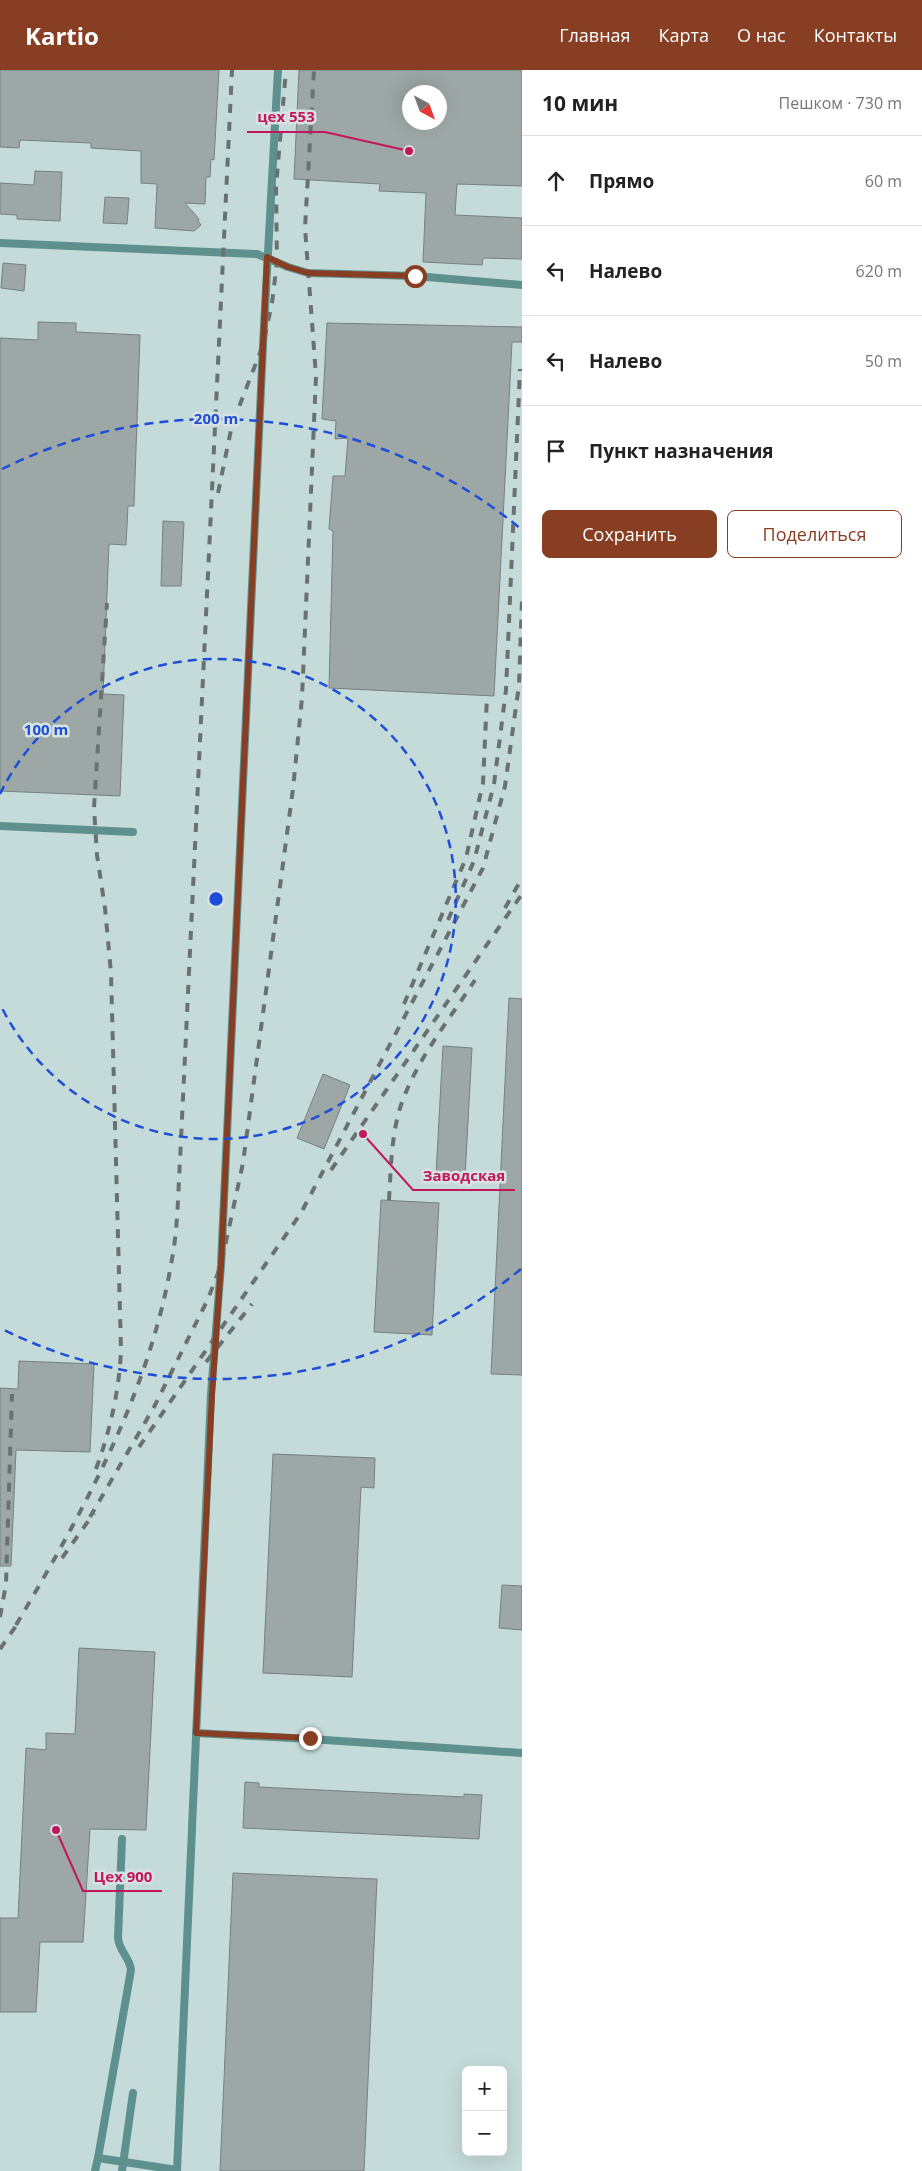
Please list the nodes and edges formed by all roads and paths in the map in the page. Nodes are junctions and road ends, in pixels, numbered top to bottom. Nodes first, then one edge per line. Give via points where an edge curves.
1 (278, 70) edge
2 (0, 243) edge
3 (267, 257) junction
4 (522, 285) edge
5 (0, 826) edge
6 (133, 832) dead end
7 (196, 1733) junction
8 (522, 1753) edge
9 (122, 1839) dead end
10 (133, 2093) dead end
11 (98, 2158) junction
12 (123, 2167) edge
13 (177, 2170) edge
14 (95, 2171) edge

1 - 3 lane
2 - 3 lane via 239,253
3 - 4 lane via 308,273 415,276
3 - 7 lane
5 - 6 lane
7 - 8 lane
7 - 13 lane
9 - 11 lane via 118,1946 131,1970
10 - 12 lane
11 - 12 lane
11 - 14 lane
12 - 13 lane

